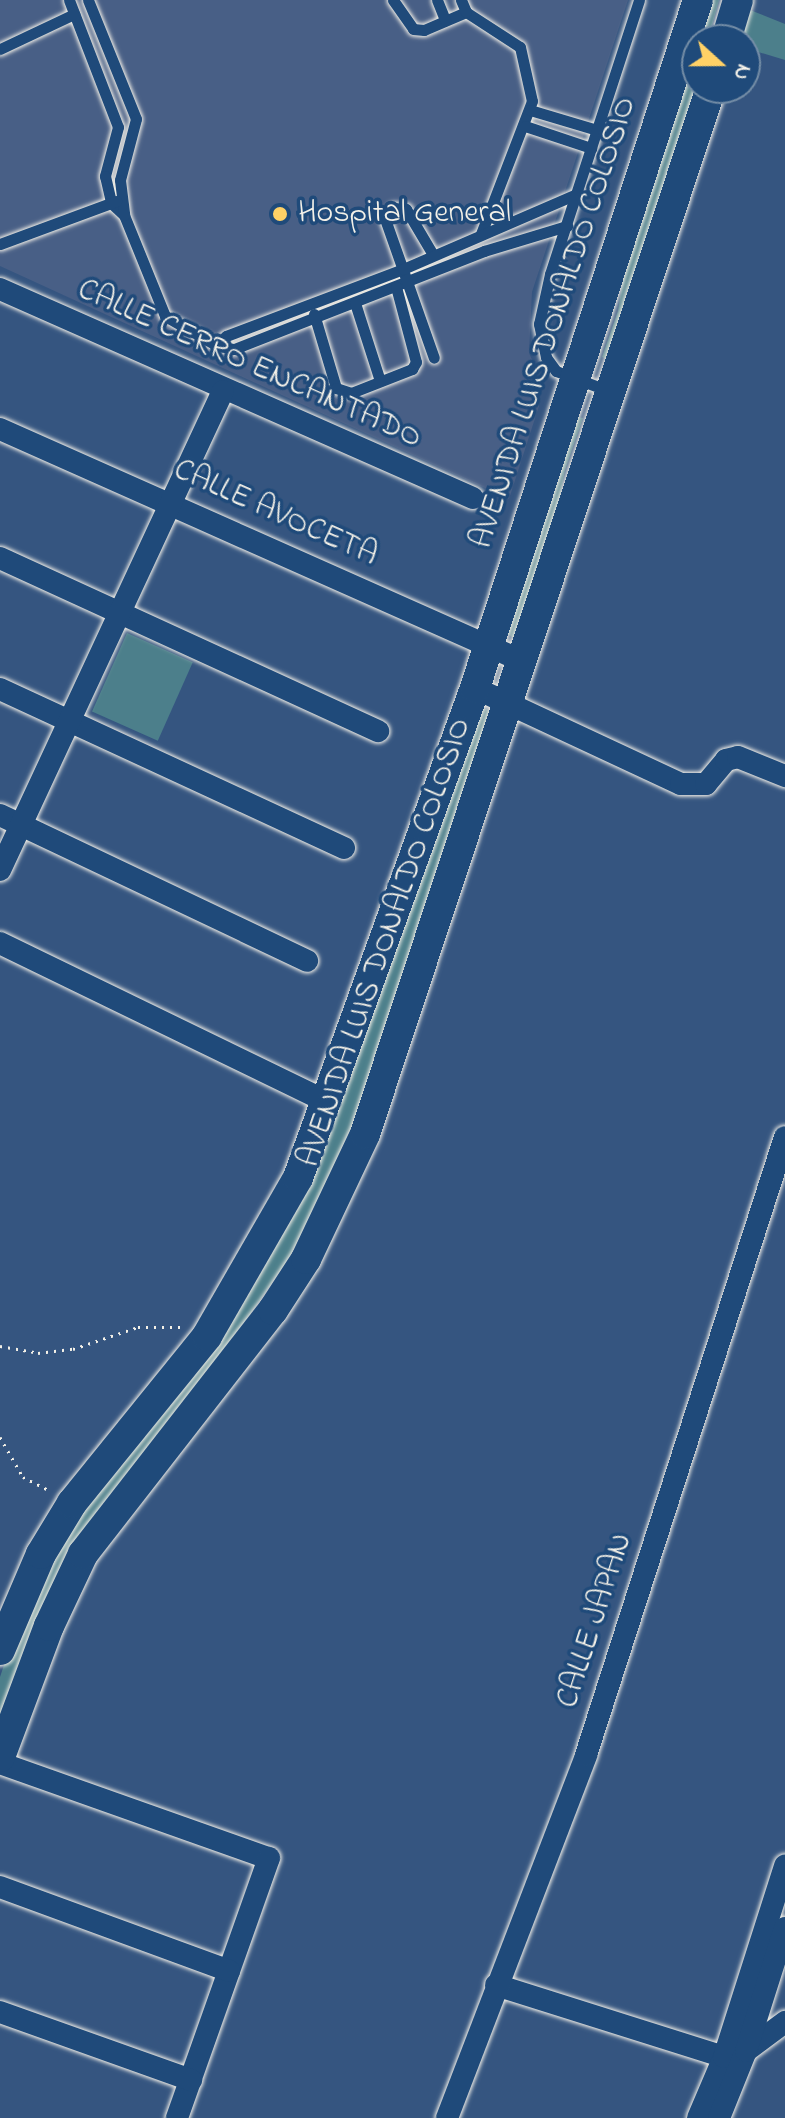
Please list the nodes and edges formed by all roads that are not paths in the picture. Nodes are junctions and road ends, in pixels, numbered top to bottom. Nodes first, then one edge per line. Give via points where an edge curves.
1 (69, 0) edge
2 (88, 0) edge
3 (393, 0) edge
4 (437, 0) edge
5 (461, 0) edge
6 (639, 0) edge
7 (698, 0) edge
8 (738, 0) edge
9 (466, 12) junction
10 (74, 14) junction
11 (445, 20) junction
12 (731, 24) edge
13 (0, 49) edge
14 (706, 104) edge
15 (530, 110) junction
16 (525, 126) junction
17 (597, 130) junction
18 (591, 148) junction
19 (576, 194) junction
20 (124, 198) junction
21 (111, 203) junction
22 (124, 215) junction
23 (567, 226) junction
24 (480, 235) junction
25 (0, 244) edge
26 (432, 253) junction
27 (403, 269) junction
28 (401, 284) junction
29 (0, 289) edge
30 (355, 303) junction
31 (311, 306) junction
32 (315, 318) junction
33 (216, 345) junction
34 (434, 358) dead end
35 (575, 379) junction
36 (380, 381) junction
37 (223, 391) junction
38 (609, 391) junction
39 (0, 429) edge
40 (473, 498) dead end
41 (173, 504) junction
42 (0, 558) edge
43 (119, 612) junction
44 (488, 643) junction
45 (522, 661) junction
46 (475, 688) junction
47 (0, 689) edge
48 (508, 702) junction
49 (69, 722) junction
50 (378, 731) dead end
51 (785, 776) edge
52 (0, 815) edge
53 (22, 824) junction
54 (344, 848) dead end
55 (0, 870) edge
56 (0, 943) edge
57 (307, 961) dead end
58 (328, 1102) junction
59 (785, 1137) edge
60 (0, 1650) edge
61 (0, 1757) edge
62 (0, 1763) edge
63 (785, 1866) edge
64 (0, 1887) edge
65 (785, 1928) edge
66 (229, 1971) junction
67 (496, 1985) junction
68 (0, 2012) edge
69 (785, 2022) edge
70 (746, 2051) junction
71 (724, 2057) junction
72 (191, 2080) junction
73 (177, 2118) edge
74 (447, 2118) edge
75 (698, 2118) edge
76 (719, 2118) edge

1 - 10 lane
2 - 20 lane via 136,119 120,180
3 - 11 lane via 413,29
4 - 11 lane
5 - 9 lane
6 - 17 lane
7 - 35 street, AVENIDA LUIS DONALDO COLOSIO
8 - 12 street
9 - 11 lane
9 - 15 lane via 520,47
10 - 13 lane
10 - 21 lane via 118,127 105,176
14 - 38 street, AVENIDA LUIS DONALDO COLOSIO
15 - 16 lane
15 - 17 lane
16 - 18 lane
16 - 24 lane
17 - 18 lane
18 - 19 lane
19 - 23 lane
19 - 24 lane
20 - 21 lane
20 - 22 lane
21 - 22 lane
21 - 25 lane
22 - 33 lane via 165,316
23 - 28 lane
23 - 35 lane via 539,324 546,357 556,371
24 - 26 lane
26 - 27 lane
26 - 27 lane via 406,209 393,208 385,219
27 - 28 lane
27 - 31 lane
28 - 30 lane
28 - 34 lane
28 - 36 lane via 416,362
29 - 37 street, CALLE CERRO ENCANTADO
30 - 32 lane
30 - 36 lane
31 - 32 lane
31 - 33 lane via 226,336
32 - 33 lane via 234,349
32 - 36 lane via 336,388 351,393
35 - 38 lane
35 - 44 street, AVENIDA LUIS DONALDO COLOSIO
37 - 40 street, CALLE CERRO ENCANTADO
37 - 41 street
38 - 45 street, AVENIDA LUIS DONALDO COLOSIO
39 - 41 street, CALLE AVOCETA
41 - 43 street
41 - 44 street, CALLE AVOCETA
42 - 43 street
43 - 49 street
43 - 50 street
44 - 45 street, CALLE AVOCETA
44 - 46 street, AVENIDA LUIS DONALDO COLOSIO
45 - 48 street, AVENIDA LUIS DONALDO COLOSIO
46 - 48 street
46 - 58 street, AVENIDA LUIS DONALDO COLOSIO
47 - 49 street
48 - 51 street via 681,784 706,784 726,760 738,757
48 - 61 street, AVENIDA LUIS DONALDO COLOSIO via 365,1134 306,1259 273,1310 83,1554 49,1626
49 - 53 street
49 - 54 street
52 - 53 street
53 - 55 street
53 - 57 street
56 - 58 street
58 - 60 street, AVENIDA LUIS DONALDO COLOSIO via 268,1237 207,1336 72,1503 41,1554
59 - 67 street, CALLE JAPAN via 586,1755
62 - 66 street via 269,1858
63 - 71 street
64 - 66 street
65 - 70 street
66 - 72 street
67 - 71 street
67 - 74 street, CALLE JAPAN
68 - 72 street
69 - 70 street
70 - 71 street
70 - 76 street
71 - 75 street
72 - 73 street

